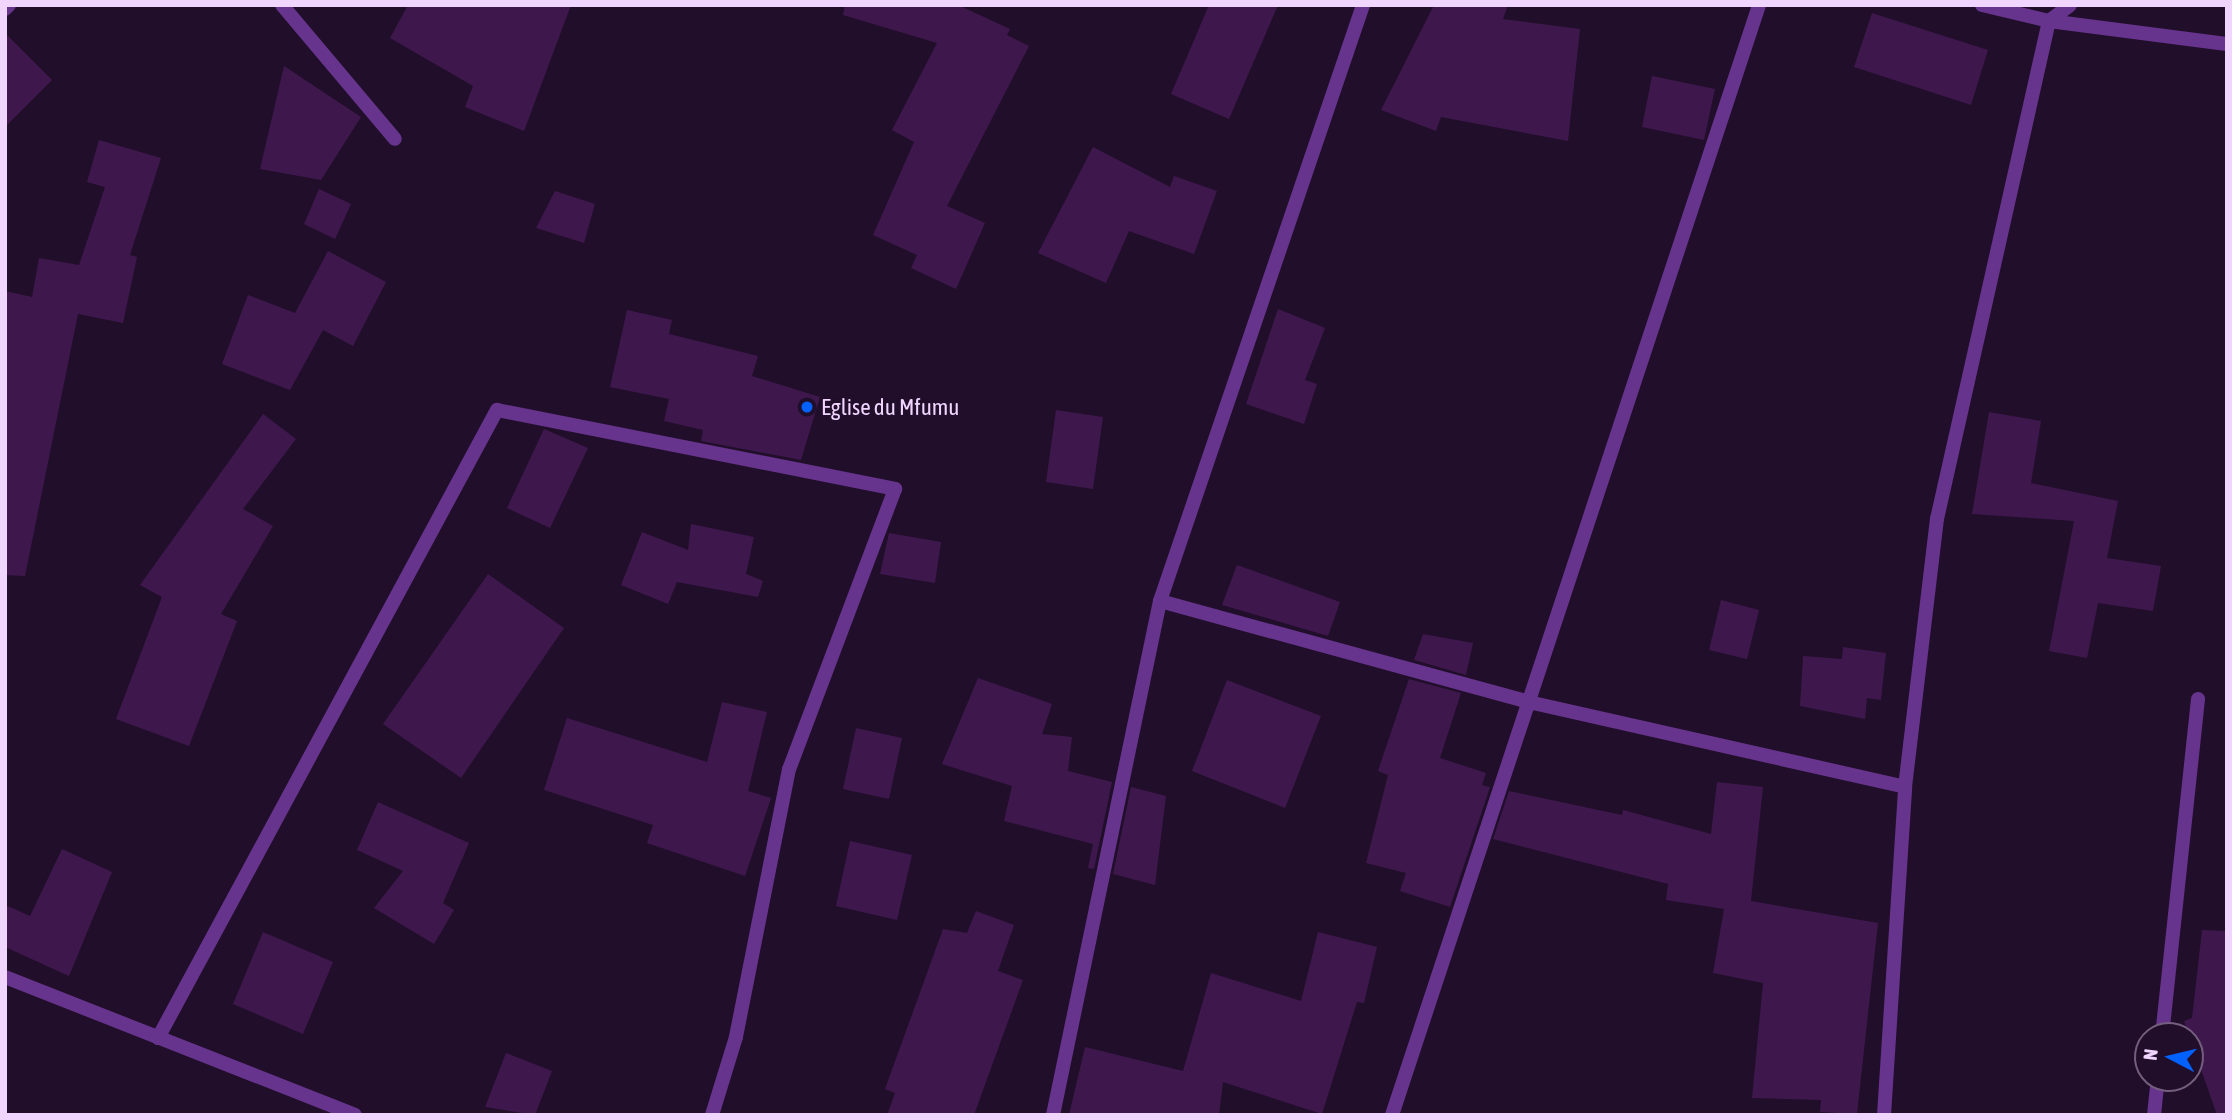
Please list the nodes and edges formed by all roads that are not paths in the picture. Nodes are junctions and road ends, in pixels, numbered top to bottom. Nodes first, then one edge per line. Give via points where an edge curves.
1 (9, 5) edge
2 (282, 5) edge
3 (1363, 5) edge
4 (1759, 5) edge
5 (1982, 5) edge
6 (2070, 5) edge
7 (5, 9) edge
8 (2049, 21) junction
9 (2227, 44) edge
10 (395, 139) dead end
11 (1160, 601) junction
12 (2198, 699) dead end
13 (1533, 703) junction
14 (1905, 787) junction
15 (5, 977) edge
16 (2163, 1022) edge
17 (158, 1038) junction
18 (2156, 1092) edge
19 (355, 1115) edge
20 (712, 1115) edge
21 (1053, 1115) edge
22 (1392, 1115) edge
23 (1884, 1115) edge
24 (2154, 1115) edge

1 - 7 street
2 - 10 street
3 - 11 street
4 - 13 street
5 - 8 street
6 - 8 street
8 - 9 street
8 - 14 street via 1937,519
11 - 13 street
11 - 21 street
12 - 16 street
13 - 14 street
13 - 22 street
14 - 23 street
15 - 17 street
17 - 19 street
17 - 20 street via 497,410 895,489 789,769 736,1037
18 - 24 street

